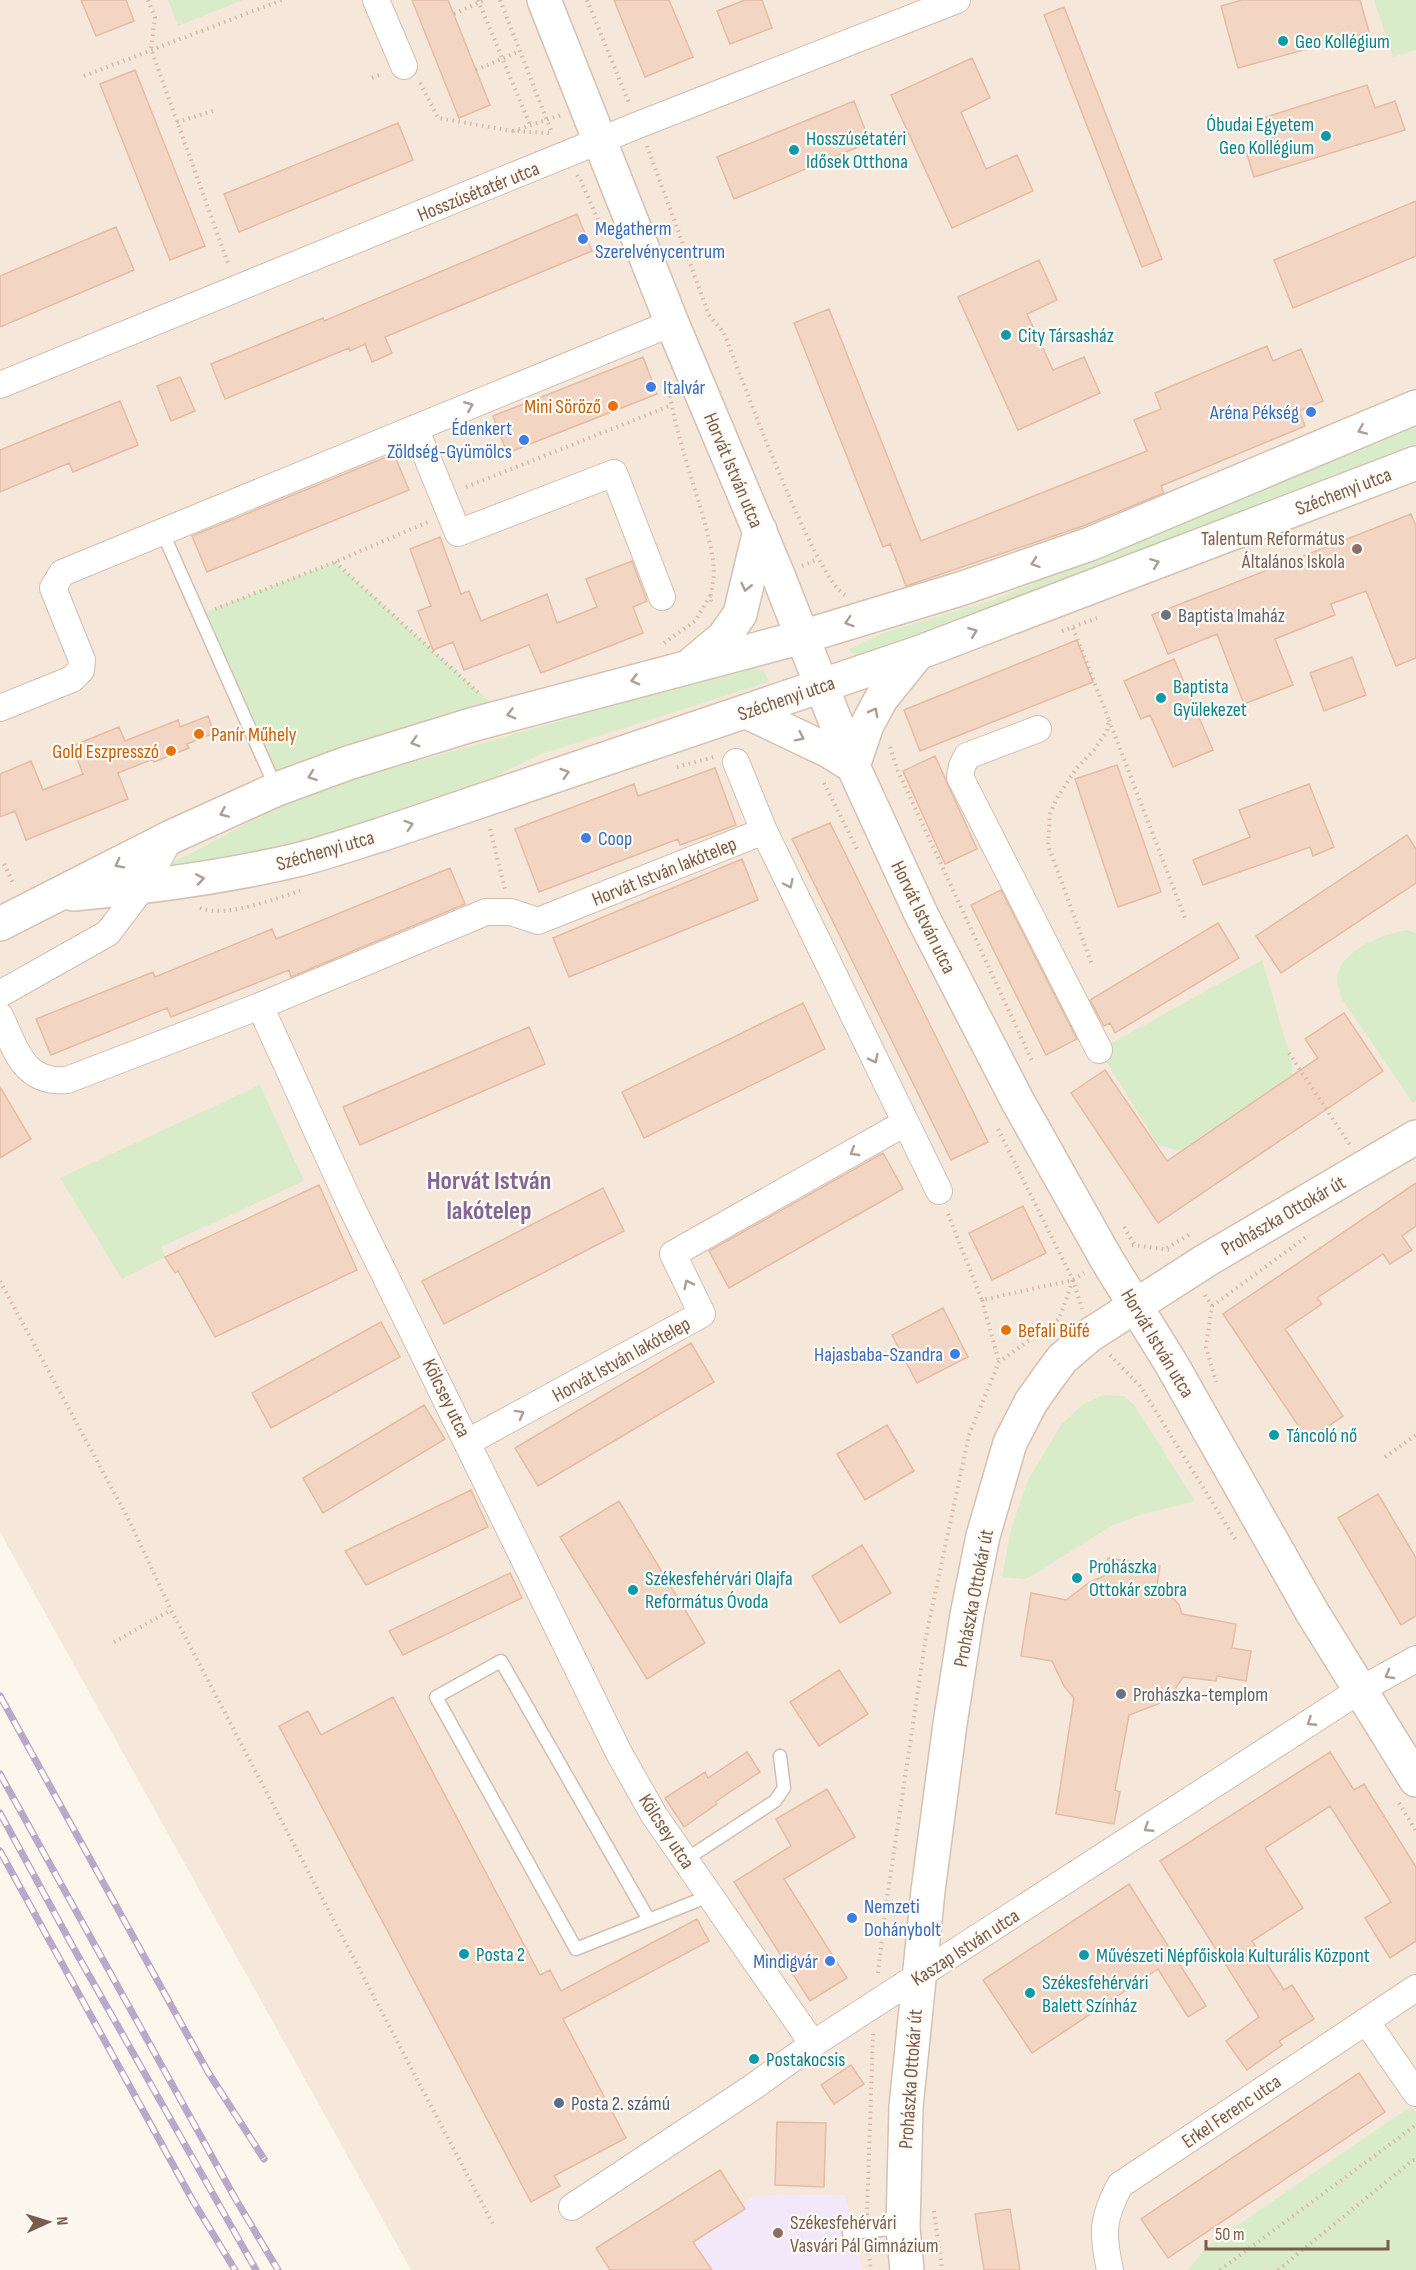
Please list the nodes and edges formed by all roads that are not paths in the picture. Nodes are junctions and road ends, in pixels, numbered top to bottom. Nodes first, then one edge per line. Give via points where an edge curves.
1 (376, 0) edge
2 (544, 0) edge
3 (957, 0) edge
4 (412, 73) road end
5 (601, 141) junction
6 (672, 323) junction
7 (0, 385) edge
8 (1416, 407) edge
9 (415, 428) junction
10 (1416, 463) edge
11 (760, 530) junction
12 (162, 531) junction
13 (662, 597) dead end
14 (802, 637) junction
15 (918, 653) junction
16 (692, 665) junction
17 (821, 685) junction
18 (0, 708) edge
19 (747, 712) junction
20 (1038, 729) dead end
21 (736, 762) dead end
22 (853, 766) junction
23 (277, 789) junction
24 (764, 831) junction
25 (171, 837) junction
26 (142, 888) junction
27 (59, 895) junction
28 (0, 924) edge
29 (0, 994) edge
30 (260, 1006) junction
31 (0, 1016) edge
32 (1099, 1050) dead end
33 (905, 1124) junction
34 (1416, 1137) edge
35 (939, 1191) road end
36 (1135, 1305) junction
37 (468, 1442) junction
38 (1416, 1659) edge
39 (1360, 1690) junction
40 (780, 1756) dead end
41 (1407, 1791) edge
42 (685, 1860) junction
43 (709, 1896) junction
44 (649, 1920) junction
45 (919, 1977) junction
46 (1416, 1988) edge
47 (1366, 2021) junction
48 (813, 2043) junction
49 (1416, 2093) edge
50 (572, 2207) dead end
51 (903, 2228) junction
52 (849, 2233) dead end
53 (907, 2270) edge
54 (1110, 2270) edge

1 - 4 street
2 - 5 main road, Horvát István utca
3 - 5 street, Hosszúsétatér utca
5 - 6 main road, Horvát István utca
5 - 7 street, Hosszúsétatér utca
9 -> 6 street
6 - 11 main road, Horvát István utca
8 -> 14 main road, Széchenyi utca via 1090,544
9 - 12 street
9 - 13 street via 458,532 614,473
15 -> 10 main road, Széchenyi utca
11 - 14 main road, Horvát István utca
11 -> 16 main road via 740,614 724,637
12 - 18 street via 62,573 53,588 82,660 81,670 72,679
12 - 23 lane
14 - 16 main road, Széchenyi utca
14 - 17 main road, Horvát István utca
15 - 17 main road, Széchenyi utca
22 -> 15 main road via 881,699
16 -> 23 main road, Széchenyi utca via 471,724
17 - 19 main road, Széchenyi utca
17 - 22 main road, Horvát István utca
19 -> 22 main road
26 -> 19 main road, Széchenyi utca via 303,859
20 - 32 street via 967,756 960,777
21 - 24 street
22 - 36 main road, Horvát István utca via 921,914 1007,1080
23 -> 25 main road, Széchenyi utca
24 - 30 street, Horvát István lakótelep via 538,921 511,912 486,912
24 -> 33 street
25 - 26 street
25 -> 27 main road, Széchenyi utca
26 - 27 main road, Széchenyi utca
26 - 29 street via 108,933
27 - 28 main road, Széchenyi utca
30 - 31 street via 81,1076 51,1082 36,1076 23,1063
30 - 37 street, Kölcsey utca via 351,1206
33 - 35 street
33 - 37 street, Horvát István lakótelep via 673,1254 702,1314
34 - 36 main road, Prohászka Ottokár út
36 - 39 main road, Horvát István utca
36 - 45 main road, Prohászka Ottokár út via 1062,1359 1031,1402 1010,1443 997,1483 967,1615
37 - 42 street, Kölcsey utca via 619,1753
38 -> 39 street, Kaszap István utca
39 - 41 main road, Horvát István utca
39 -> 45 street, Kaszap István utca
40 - 42 lane via 784,1788 775,1801
42 - 43 street, Kölcsey utca
43 - 44 lane
43 - 48 street, Kölcsey utca
44 - 44 lane via 576,1949 436,1697 501,1661
45 - 48 street, Kaszap István utca
45 - 51 main road, Prohászka Ottokár út via 906,2107
46 - 47 street, Erkel Ferenc utca
47 - 49 street
47 - 54 street, Erkel Ferenc utca via 1120,2185 1108,2208 1103,2234
48 - 50 street, Kaszap István utca
51 - 52 lane
51 - 53 main road, Prohászka Ottokár út

